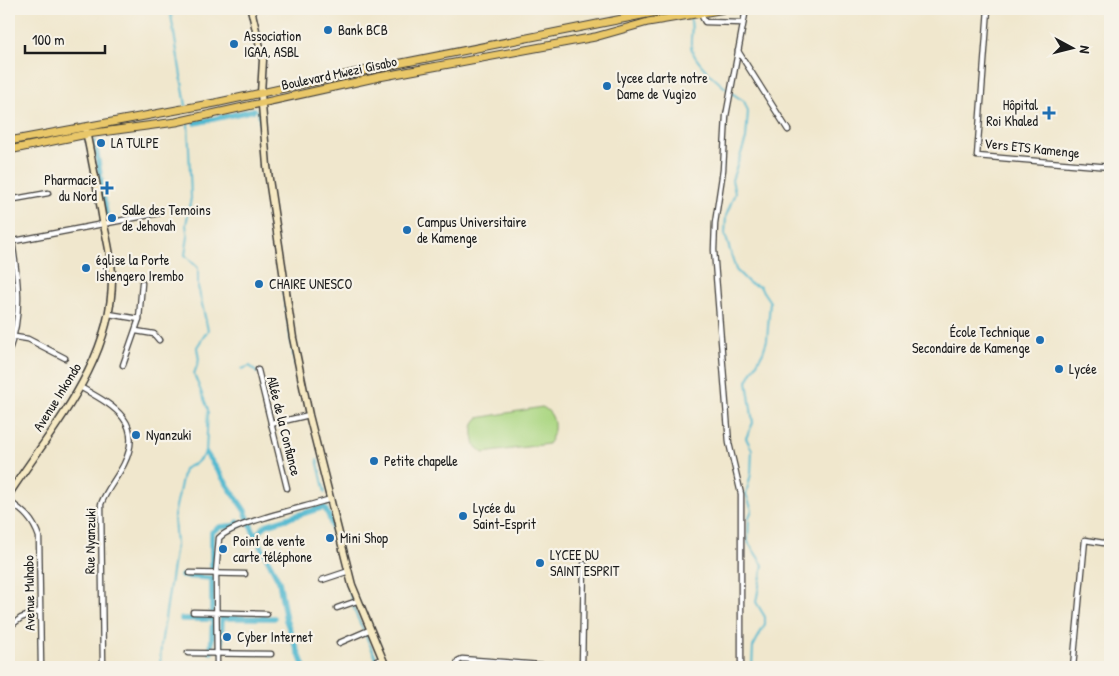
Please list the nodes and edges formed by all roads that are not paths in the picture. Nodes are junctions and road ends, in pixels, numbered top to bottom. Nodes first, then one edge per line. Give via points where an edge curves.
1 (251, 9) edge
2 (672, 9) edge
3 (725, 9) edge
4 (746, 9) edge
5 (988, 9) edge
6 (661, 10) edge
7 (646, 11) edge
8 (696, 13) edge
9 (663, 20) junction
10 (648, 22) junction
11 (743, 23) junction
12 (473, 48) junction
13 (738, 51) junction
14 (474, 58) junction
15 (261, 93) junction
16 (262, 102) junction
17 (162, 113) junction
18 (163, 123) junction
19 (788, 130) dead end
20 (86, 131) junction
21 (9, 141) edge
22 (9, 150) edge
23 (1110, 167) edge
24 (48, 193) dead end
25 (9, 200) edge
26 (160, 213) dead end
27 (104, 224) junction
28 (10, 242) edge
29 (142, 283) dead end
30 (109, 314) junction
31 (139, 319) junction
32 (136, 331) junction
33 (12, 336) edge
34 (159, 340) dead end
35 (9, 350) edge
36 (65, 358) dead end
37 (123, 366) dead end
38 (258, 370) dead end
39 (80, 387) junction
40 (309, 415) junction
41 (271, 424) junction
42 (287, 488) dead end
43 (9, 494) edge
44 (331, 499) junction
45 (9, 501) edge
46 (1110, 544) edge
47 (584, 564) dead end
48 (348, 571) junction
49 (190, 573) dead end
50 (216, 573) junction
51 (245, 574) dead end
52 (322, 580) dead end
53 (357, 601) junction
54 (337, 608) dead end
55 (40, 611) junction
56 (193, 612) dead end
57 (217, 613) junction
58 (267, 614) dead end
59 (9, 627) edge
60 (369, 630) junction
61 (338, 643) dead end
62 (188, 653) dead end
63 (216, 653) junction
64 (271, 654) dead end
65 (382, 660) junction
66 (363, 666) dead end
67 (41, 667) edge
68 (103, 667) edge
69 (217, 667) edge
70 (386, 667) edge
71 (456, 667) edge
72 (566, 667) edge
73 (582, 667) edge
74 (741, 667) edge
75 (1073, 667) edge

1 - 15 street via 263,60
2 - 6 main road, Boulevard Mwezi Gisabo
3 - 8 main road
4 - 11 street
5 - 23 street, Vers ETS Kamenge via 977,156
6 - 7 main road, Boulevard Mwezi Gisabo
6 - 9 street
7 - 10 street
7 - 12 main road, Boulevard Mwezi Gisabo
8 - 9 main road, Boulevard Mwezi Gisabo
8 - 11 street via 707,23
9 - 10 main road, Boulevard Mwezi Gisabo
10 - 14 main road, Boulevard Mwezi Gisabo via 594,37
11 - 13 street
12 - 14 main road
12 - 15 main road, Boulevard Mwezi Gisabo
13 - 19 street
13 - 74 street via 726,116 714,250 729,443 741,502
14 - 16 main road, Boulevard Mwezi Gisabo
15 - 16 street
15 - 17 main road, Boulevard Mwezi Gisabo
16 - 18 main road, Boulevard Mwezi Gisabo
16 - 40 street via 284,291
17 - 18 main road
17 - 20 main road, Boulevard Mwezi Gisabo
18 - 20 main road, Boulevard Mwezi Gisabo
20 - 21 main road, Boulevard Mwezi Gisabo
20 - 22 main road, Boulevard Mwezi Gisabo
20 - 27 street, Avenue Inkondo
24 - 25 street
26 - 27 street
27 - 28 street
27 - 30 street, Avenue Inkondo via 112,272
28 - 33 street via 19,289
29 - 31 street
30 - 31 street
30 - 39 street, Avenue Inkondo via 95,358
31 - 32 street
32 - 34 street via 154,334
32 - 37 street
33 - 35 street
33 - 36 street via 36,343
38 - 41 street, Allée de la Confiance
39 - 43 street, Avenue Inkondo
39 - 68 street, Rue Nyanzuki via 119,410 130,432 124,464 101,504
40 - 41 street
40 - 44 street
41 - 42 street, Allée de la Confiance
44 - 48 street
44 - 50 street via 224,533 219,538
45 - 55 street, Avenue Muhabo via 28,515 39,537
46 - 75 street via 1085,540
47 - 73 street
48 - 52 street
48 - 53 street
49 - 50 street
50 - 51 street
50 - 57 street
53 - 54 street
53 - 60 street
55 - 59 street
55 - 67 street, Avenue Muhabo
56 - 57 street
57 - 58 street
57 - 63 street
60 - 61 street
60 - 65 street
62 - 63 street
63 - 64 street
63 - 69 street
65 - 66 street
65 - 70 street
71 - 72 street via 462,659

